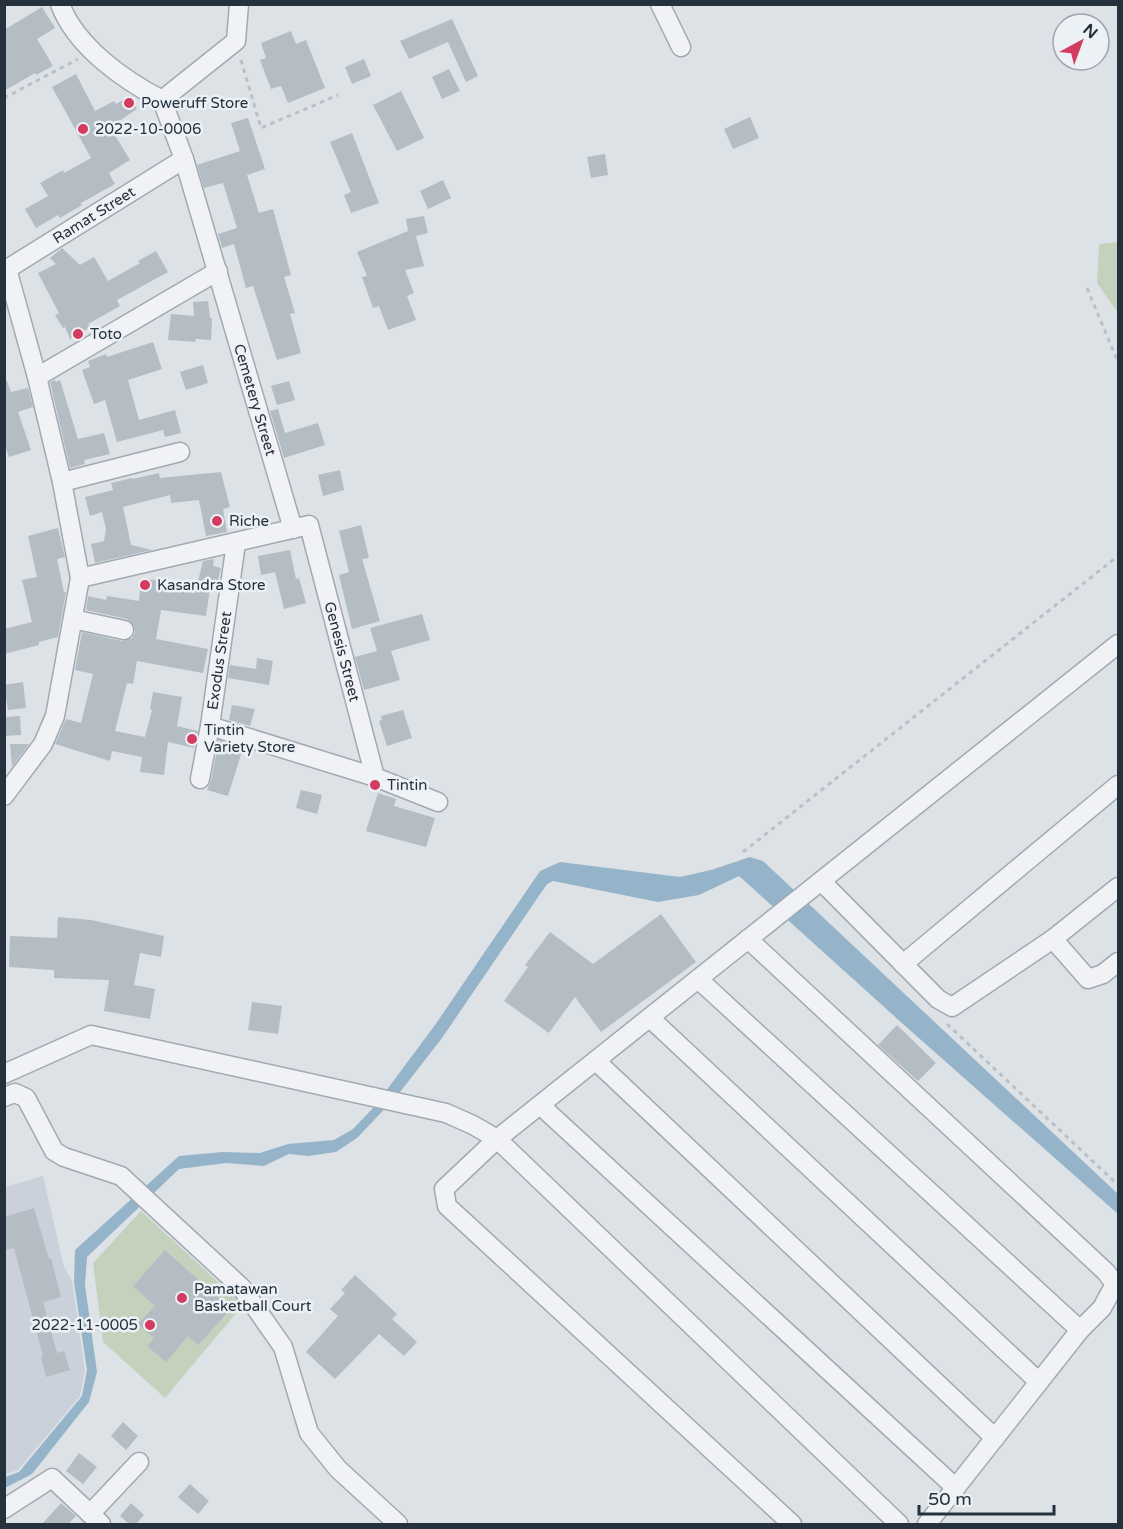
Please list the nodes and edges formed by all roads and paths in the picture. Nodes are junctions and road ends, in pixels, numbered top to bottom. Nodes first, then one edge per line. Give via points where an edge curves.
1 (60, 4) edge
2 (239, 4) edge
3 (660, 4) edge
4 (236, 41) junction
5 (681, 47) dead end
6 (93, 52) junction
7 (338, 96) dead end
8 (4, 98) edge
9 (162, 100) junction
10 (184, 159) junction
11 (6, 270) edge
12 (218, 271) junction
13 (1087, 288) dead end
14 (1119, 362) edge
15 (37, 377) junction
16 (180, 452) dead end
17 (62, 482) junction
18 (301, 527) junction
19 (236, 543) junction
20 (1119, 556) edge
21 (80, 578) junction
22 (73, 619) junction
23 (124, 630) dead end
24 (1119, 644) edge
25 (210, 726) junction
26 (375, 777) junction
27 (200, 779) dead end
28 (1119, 785) edge
29 (4, 796) edge
30 (438, 802) dead end
31 (743, 852) dead end
32 (821, 882) junction
33 (1119, 887) edge
34 (748, 939) junction
35 (1053, 939) junction
36 (1119, 962) edge
37 (903, 964) junction
38 (698, 980) junction
39 (650, 1018) junction
40 (945, 1022) dead end
41 (596, 1061) junction
42 (4, 1074) edge
43 (4, 1097) edge
44 (540, 1105) junction
45 (496, 1139) junction
46 (1119, 1185) edge
47 (1080, 1330) junction
48 (1039, 1382) junction
49 (996, 1438) junction
50 (139, 1462) dead end
51 (956, 1488) junction
52 (4, 1509) edge
53 (96, 1519) edge
54 (398, 1524) edge
55 (792, 1524) edge
56 (899, 1524) edge
57 (927, 1524) edge

1 - 6 street via 65,17
2 - 4 street
3 - 5 street
4 - 7 path via 261,128
4 - 9 street
6 - 8 path
6 - 9 street via 132,84
9 - 10 street, Cemetery Street
10 - 11 street, Ramat Street
10 - 12 street, Cemetery Street
11 - 15 street
12 - 15 street
12 - 18 street, Cemetery Street
13 - 14 path
15 - 17 street
16 - 17 street
17 - 21 street
18 - 19 street
18 - 26 street, Genesis Street
19 - 21 street
19 - 25 street, Exodus Street
20 - 31 path
21 - 22 street
22 - 23 street
22 - 29 street via 55,717 43,744
24 - 32 street
25 - 26 street
25 - 27 street, Exodus Street
26 - 30 street
28 - 37 street
32 - 34 street
32 - 37 street
33 - 35 street
34 - 38 street
34 - 47 street via 1106,1272 1115,1284 1102,1308
35 - 36 street via 1088,979
35 - 37 street via 952,1007 938,999
38 - 39 street
38 - 47 street
39 - 41 street
39 - 48 street
40 - 46 path
41 - 44 street
41 - 49 street
42 - 45 street via 91,1035 446,1113
43 - 54 street via 15,1093 26,1098 54,1151 121,1176 241,1287 283,1347 309,1433 338,1469
44 - 45 street
44 - 51 street
45 - 55 street via 444,1189 447,1206
45 - 56 street
47 - 48 street
48 - 49 street
49 - 51 street
50 - 53 street
51 - 57 street
52 - 53 street via 52,1478

